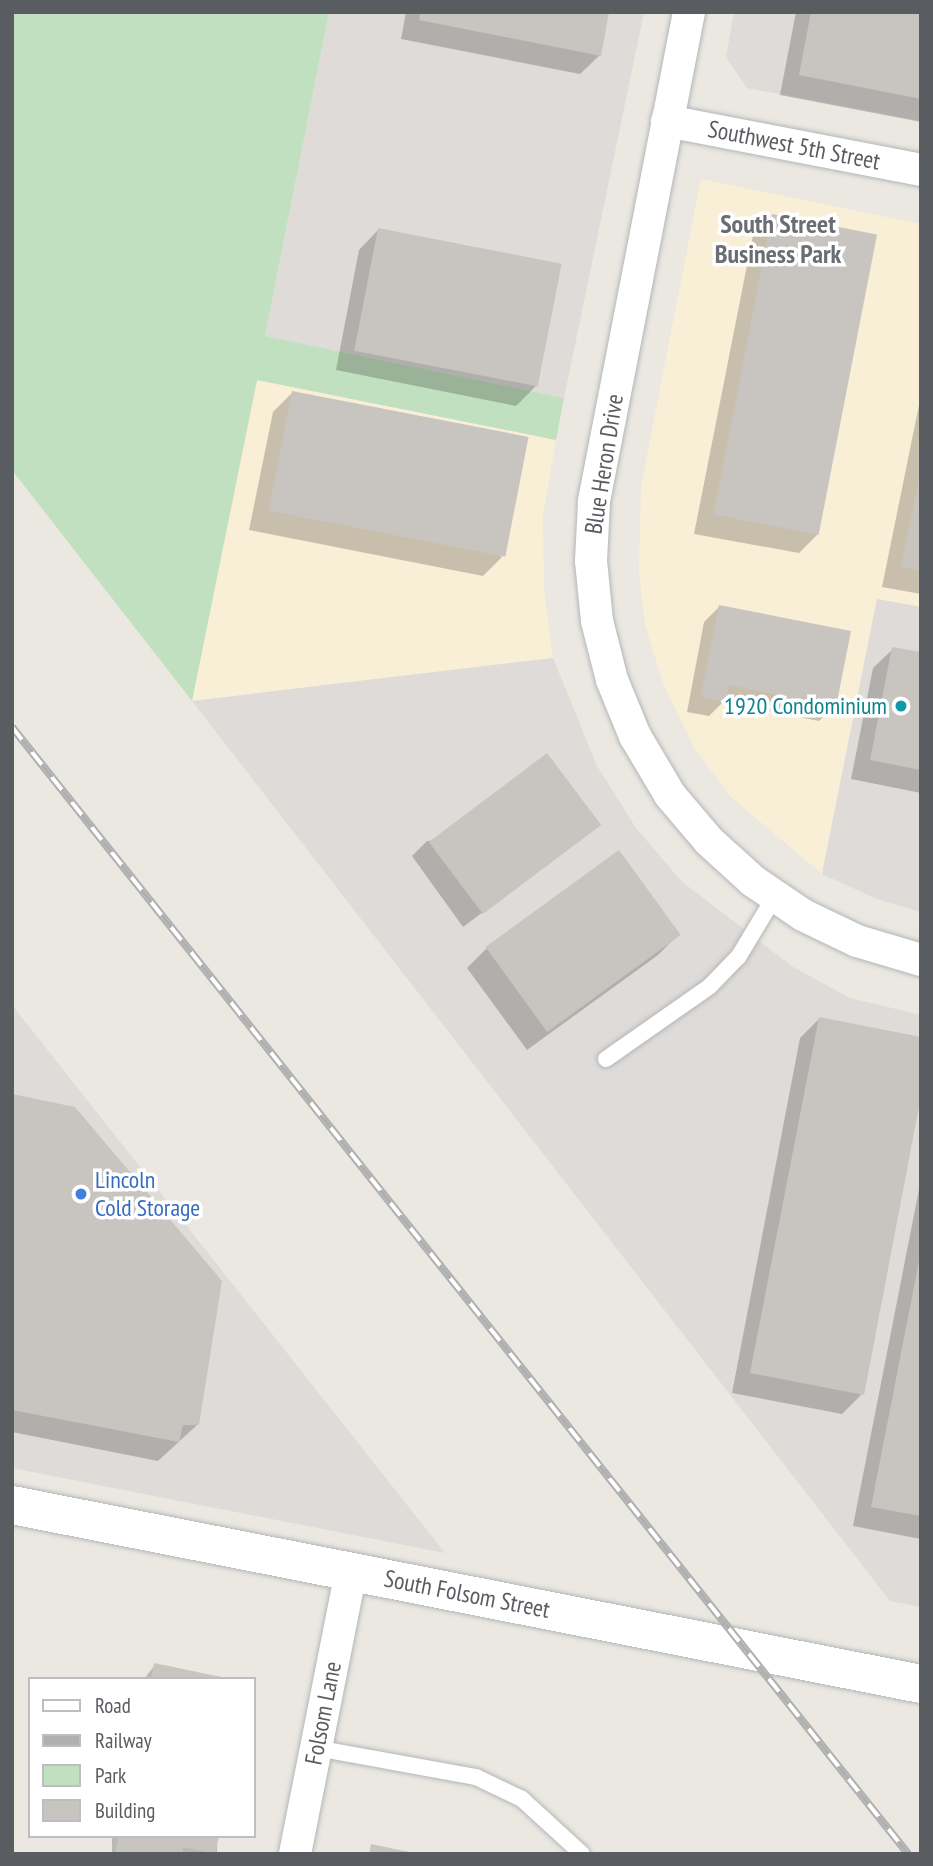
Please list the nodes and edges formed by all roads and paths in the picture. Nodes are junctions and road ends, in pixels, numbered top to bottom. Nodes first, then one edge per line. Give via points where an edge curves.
1 (689, 12) edge
2 (667, 121) junction
3 (921, 170) edge
4 (775, 896) junction
5 (921, 960) edge
6 (606, 1059) dead end
7 (12, 1505) edge
8 (351, 1571) junction
9 (921, 1684) edge
10 (316, 1748) junction
11 (295, 1854) edge
12 (582, 1854) edge

1 - 2 street, Blue Heron Drive
2 - 3 street, Southwest 5th Street
2 - 4 street, Blue Heron Drive via 594,502 591,561 597,621 612,680 635,736 670,795 709,841
4 - 5 street, Blue Heron Drive via 857,941
4 - 6 lane via 739,956 709,987
7 - 8 street, South Folsom Street
8 - 9 street, South Folsom Street
8 - 10 street, Folsom Lane
10 - 11 street, Folsom Lane
10 - 12 lane via 476,1777 522,1799

